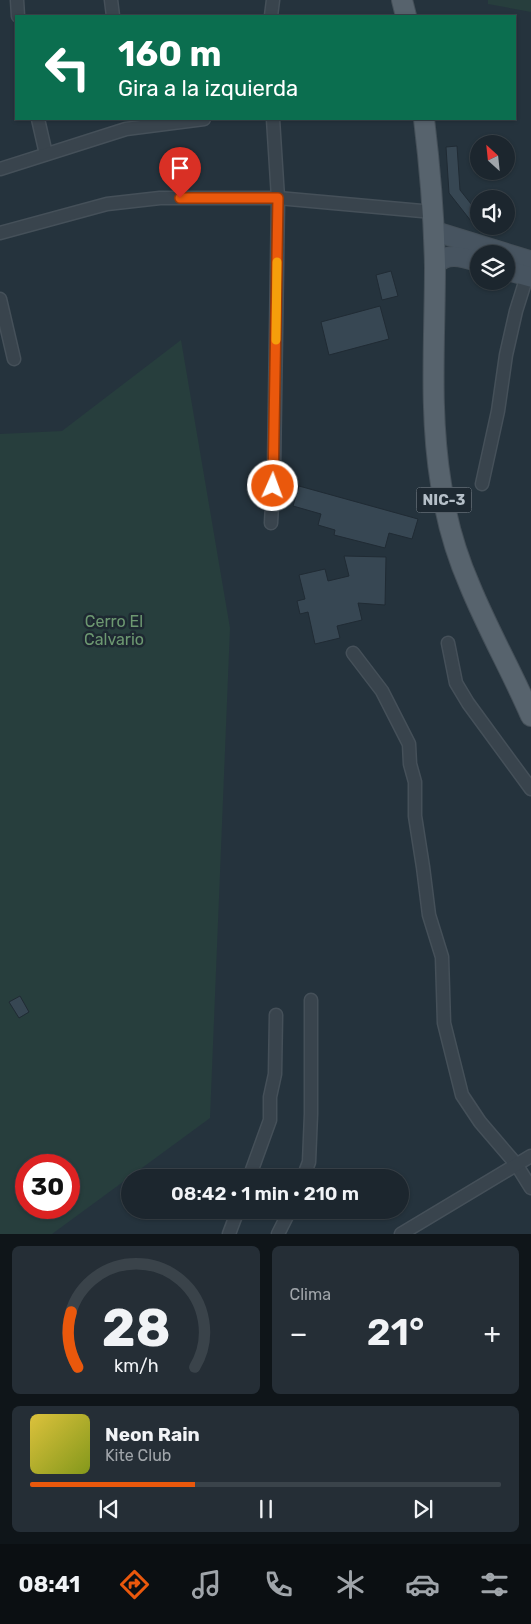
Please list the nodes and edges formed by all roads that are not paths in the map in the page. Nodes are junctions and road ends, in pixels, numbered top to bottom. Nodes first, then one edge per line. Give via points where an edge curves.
1 (16, 0) edge
2 (111, 0) edge
3 (272, 0) edge
4 (402, 0) edge
5 (18, 15) edge
6 (113, 15) edge
7 (271, 15) edge
8 (406, 15) edge
9 (38, 120) edge
10 (188, 120) edge
11 (273, 120) edge
12 (424, 120) edge
13 (126, 124) edge
14 (46, 154) junction
15 (0, 169) edge
16 (278, 198) junction
17 (433, 222) junction
18 (0, 232) edge
19 (470, 260) edge
20 (435, 266) junction
21 (530, 268) edge
22 (515, 269) edge
23 (0, 298) edge
24 (14, 359) dead end
25 (482, 484) dead end
26 (271, 523) dead end
27 (448, 643) dead end
28 (353, 653) dead end
29 (531, 716) edge
30 (531, 789) edge
31 (311, 1000) dead end
32 (276, 1015) dead end
33 (531, 1156) edge
34 (516, 1164) junction
35 (252, 1169) edge
36 (306, 1169) edge
37 (531, 1188) edge
38 (235, 1219) edge
39 (286, 1219) edge
40 (229, 1234) edge
41 (278, 1234) edge
42 (401, 1234) edge

1 - 5 street
2 - 6 street
3 - 7 street
4 - 8 main road
9 - 14 street
10 - 13 street
11 - 16 street
12 - 17 main road, NIC-3
13 - 14 street
14 - 15 street
16 - 17 street
16 - 18 street via 160,198 107,204
16 - 26 street
17 - 20 main road, NIC-3
17 - 21 street
19 - 20 street via 445,257
20 - 29 main road, NIC-3 via 433,410 444,502 470,586
21 - 22 street
21 - 25 street via 506,355
23 - 24 street
27 - 30 street via 456,683
28 - 34 street via 382,691 409,744 429,915 442,957 444,1023 462,1095
31 - 36 street via 310,1152
32 - 35 street via 270,1120
33 - 34 street
34 - 37 street
34 - 42 street
38 - 40 street
39 - 41 street

